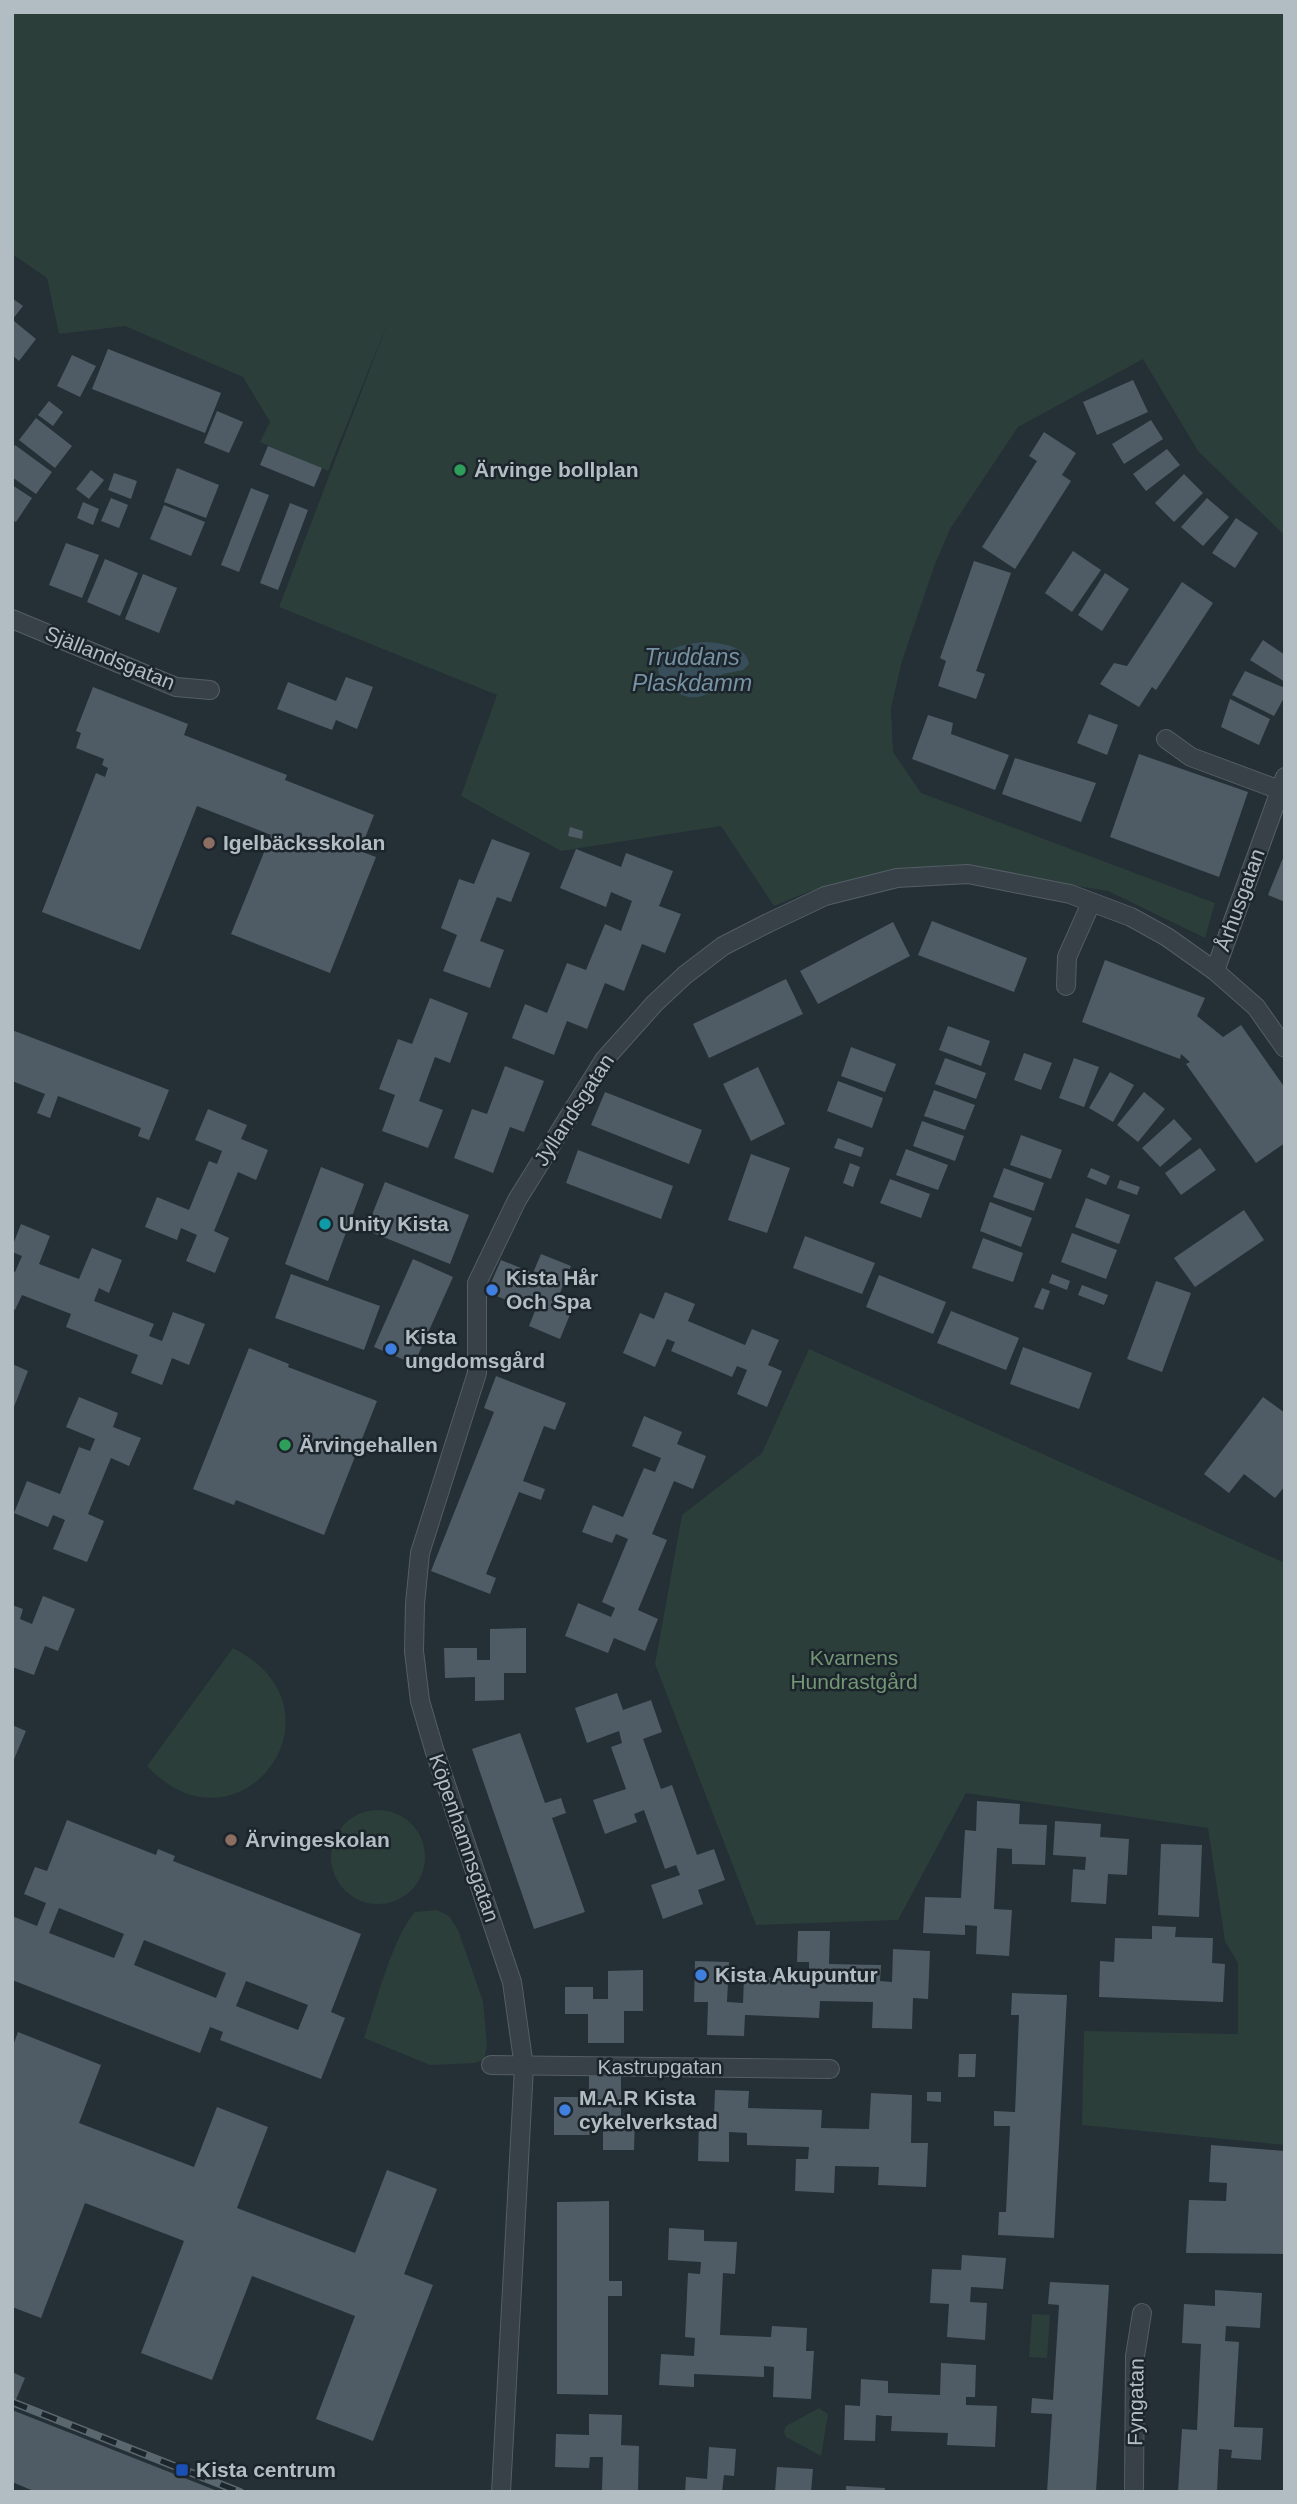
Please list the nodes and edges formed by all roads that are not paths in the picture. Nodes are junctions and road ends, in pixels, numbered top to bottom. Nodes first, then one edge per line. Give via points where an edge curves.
1 (12, 619) edge
2 (209, 690) dead end
3 (1166, 739) dead end
4 (1283, 786) edge
5 (1091, 903) junction
6 (1214, 971) junction
7 (1066, 986) dead end
8 (1285, 1048) edge
9 (517, 1200) joint
10 (491, 2065) dead end
11 (524, 2067) junction
12 (830, 2068) dead end
13 (1142, 2313) dead end
14 (501, 2492) edge
15 (1134, 2492) edge

1 - 2 street, Själlandsgatan via 176,687
3 - 4 street, Århusgatan via 1191,757
4 - 6 street, Århusgatan
5 - 6 street, Jyllandsgatan via 1131,917
5 - 7 street via 1067,957
5 - 9 street, Jyllandsgatan via 1070,894 968,874 897,878 825,896 723,946 685,975 604,1060
6 - 8 street, Jyllandsgatan via 1256,1007
9 - 11 street, Köpenhamnsgatan via 477,1283 477,1373 420,1553 414,1651 420,1700 434,1749 512,1982
10 - 11 street, Kastrupgatan
11 - 12 street, Kastrupgatan
11 - 14 street, Köpenhamnsgatan
13 - 15 street, Fyngatan via 1135,2356

